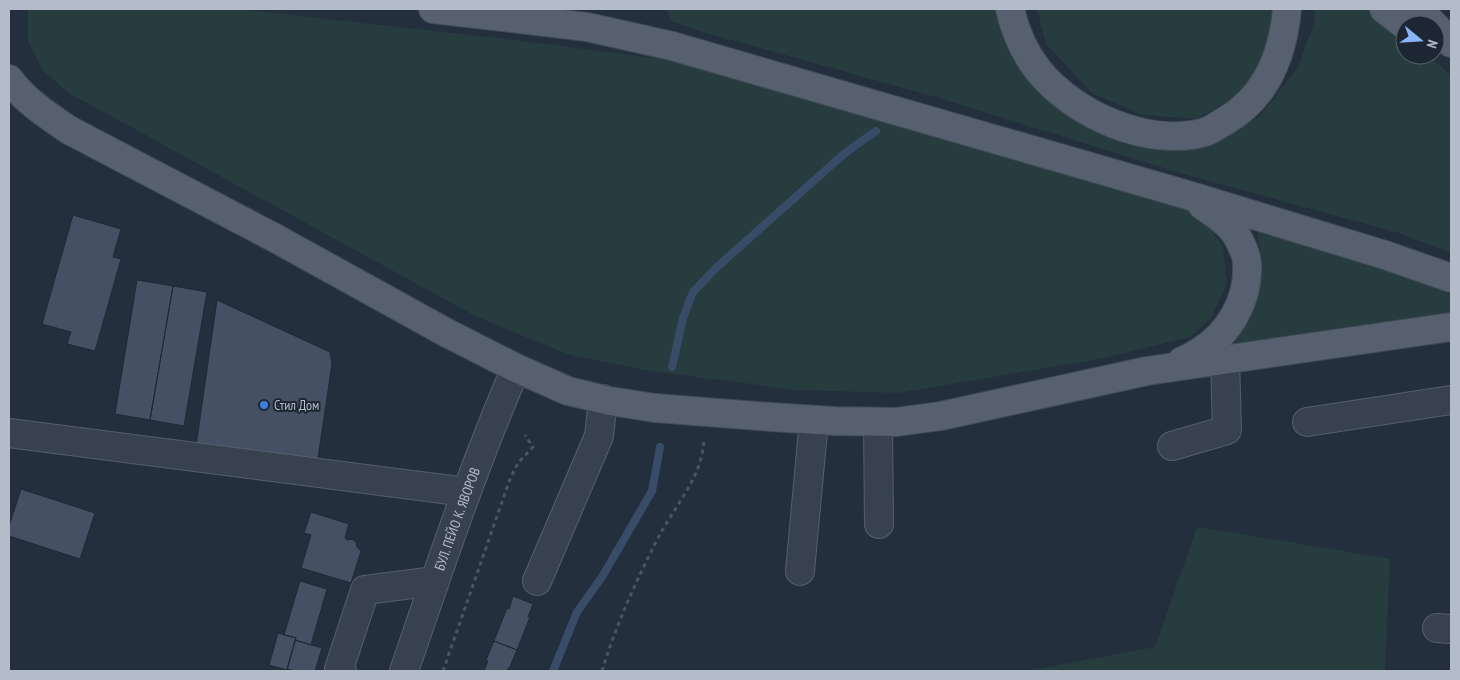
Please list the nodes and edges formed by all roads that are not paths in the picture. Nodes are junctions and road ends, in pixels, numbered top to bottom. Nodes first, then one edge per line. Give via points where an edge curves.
1 (433, 9) edge
2 (1010, 9) edge
3 (1287, 9) edge
4 (1384, 9) edge
5 (1395, 17) edge
6 (9, 80) edge
7 (1191, 196) junction
8 (1451, 278) edge
9 (1451, 327) edge
10 (1225, 360) junction
11 (516, 368) junction
12 (1147, 371) junction
13 (604, 399) junction
14 (1451, 400) edge
15 (814, 420) junction
16 (878, 422) junction
17 (1307, 422) dead end
18 (9, 433) edge
19 (1172, 446) dead end
20 (466, 492) junction
21 (878, 524) dead end
22 (800, 571) dead end
23 (435, 581) junction
24 (537, 581) dead end
25 (342, 671) edge
26 (404, 671) edge

1 - 7 main road via 587,27 672,46
2 - 3 main road via 1023,47 1038,71 1073,102 1122,127 1182,136 1207,131 1250,102 1278,57
4 - 5 main road
6 - 11 main road via 43,113 69,130
7 - 8 main road
7 - 12 main road via 1226,223 1239,240 1247,263 1245,285 1238,310 1225,331 1210,346 1187,359
9 - 10 main road
10 - 12 main road
10 - 19 street via 1227,430
11 - 13 main road via 568,391
11 - 20 street, БУЛ. ПЕЙО К. ЯВОРОВ
12 - 16 main road via 941,416
13 - 15 main road via 704,413
13 - 24 street via 599,436
14 - 17 street
15 - 16 main road
15 - 22 street
16 - 21 street
18 - 20 street
20 - 23 street, БУЛ. ПЕЙО К. ЯВОРОВ
23 - 25 street via 365,590 338,669
23 - 26 street, БУЛ. ПЕЙО К. ЯВОРОВ

